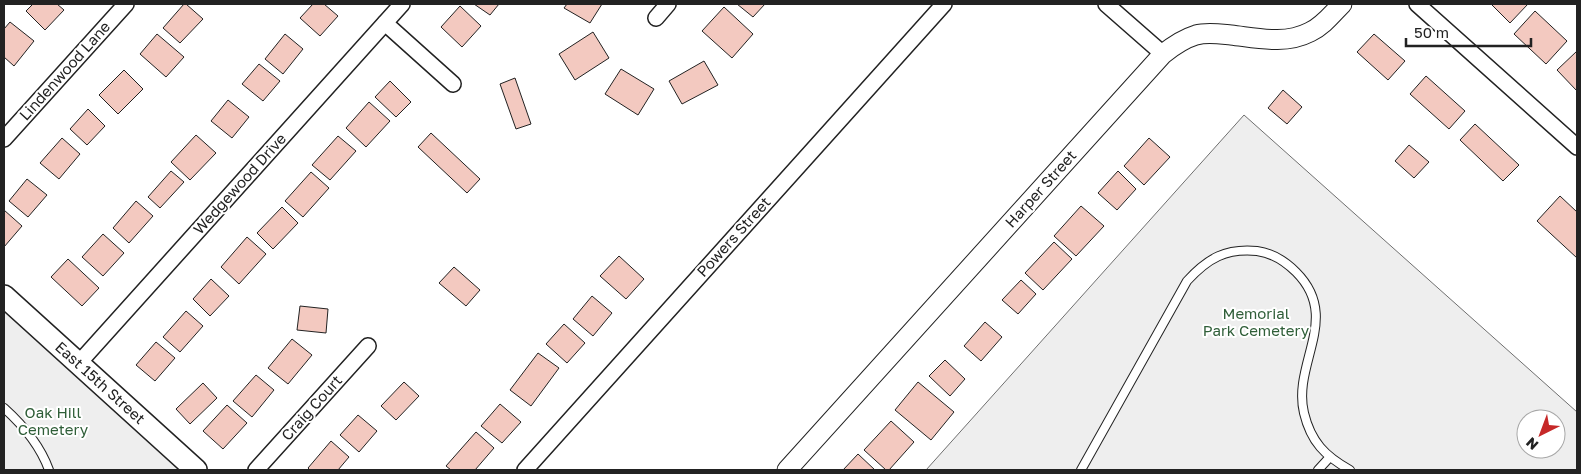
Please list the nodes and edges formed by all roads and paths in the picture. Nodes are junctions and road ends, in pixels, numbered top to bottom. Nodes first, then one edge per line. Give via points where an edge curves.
1 (126, 4) edge
2 (402, 4) edge
3 (668, 4) edge
4 (944, 4) edge
5 (1106, 4) edge
6 (1342, 4) edge
7 (1417, 4) edge
8 (656, 18) dead end
9 (385, 23) junction
10 (1163, 54) junction
11 (453, 84) dead end
12 (4, 139) edge
13 (1577, 147) edge
14 (4, 296) edge
15 (368, 346) dead end
16 (78, 364) junction
17 (4, 408) edge
18 (1329, 458) junction
19 (49, 470) edge
20 (196, 470) edge
21 (256, 470) edge
22 (525, 470) edge
23 (787, 470) edge
24 (1081, 470) edge
25 (1318, 470) edge
26 (1350, 470) edge

1 - 12 street, Lindenwood Lane
2 - 9 street, Wedgewood Drive
3 - 8 street
4 - 22 street, Powers Street
5 - 10 street
6 - 10 street, Harper Street via 1325,23 1292,38 1274,40 1197,35
7 - 13 street
9 - 11 street
9 - 16 street, Wedgewood Drive
10 - 23 street, Harper Street
14 - 16 main road, East 15th Street
15 - 21 street, Craig Court
16 - 20 main road, East 15th Street
17 - 19 lane via 35,442
18 - 24 lane via 1309,429 1302,394 1315,335 1317,317 1314,302 1300,276 1289,265 1276,257 1245,250 1214,257 1187,281
18 - 25 lane
18 - 26 lane

